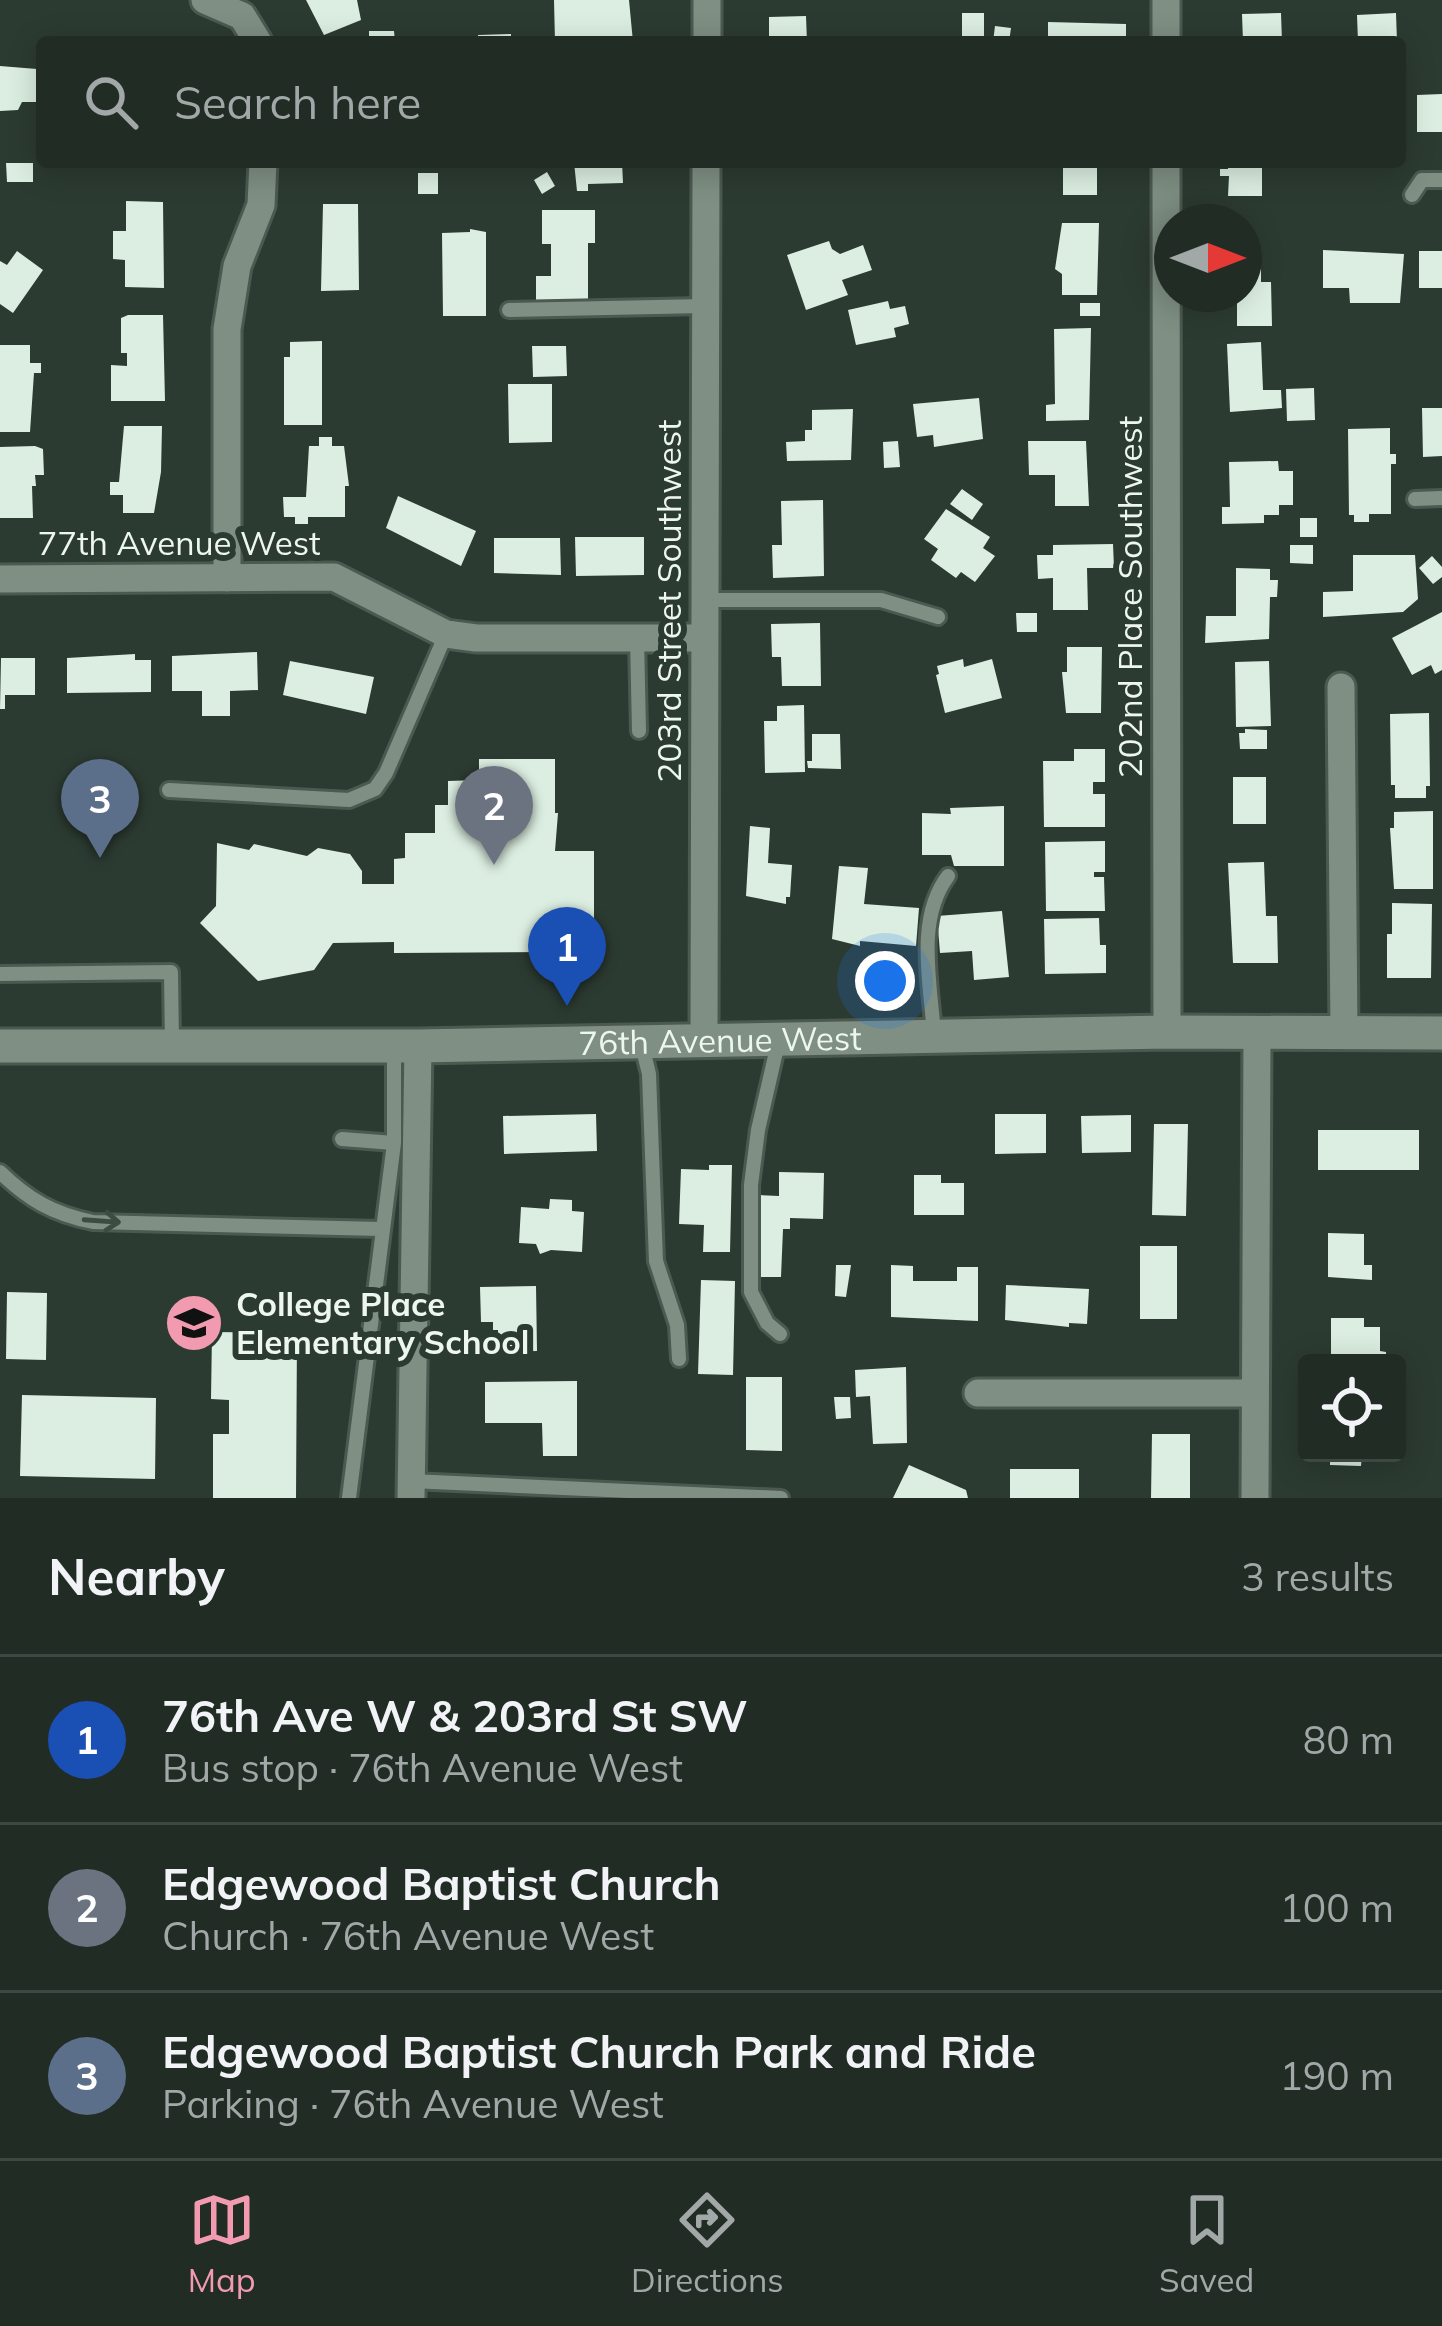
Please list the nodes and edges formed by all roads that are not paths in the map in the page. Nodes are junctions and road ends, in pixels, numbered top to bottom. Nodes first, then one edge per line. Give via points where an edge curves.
1 (206, 0) edge
2 (707, 0) edge
3 (1166, 0) edge
4 (254, 36) edge
5 (707, 36) edge
6 (1166, 36) edge
7 (263, 168) edge
8 (706, 168) edge
9 (1166, 168) edge
10 (1442, 180) edge
11 (1412, 195) dead end
12 (705, 306) junction
13 (509, 310) dead end
14 (1442, 498) edge
15 (1414, 499) dead end
16 (227, 578) junction
17 (0, 579) edge
18 (706, 600) junction
19 (938, 617) dead end
20 (446, 634) junction
21 (638, 638) junction
22 (704, 638) junction
23 (1341, 688) dead end
24 (639, 731) dead end
25 (170, 790) dead end
26 (948, 876) dead end
27 (0, 974) edge
28 (1167, 1032) junction
29 (1257, 1032) junction
30 (1344, 1032) junction
31 (1442, 1033) edge
32 (934, 1036) junction
33 (779, 1039) junction
34 (704, 1040) junction
35 (641, 1041) junction
36 (172, 1044) junction
37 (0, 1046) edge
38 (406, 1046) junction
39 (342, 1139) dead end
40 (394, 1143) junction
41 (0, 1172) edge
42 (381, 1229) junction
43 (780, 1334) dead end
44 (679, 1359) dead end
45 (978, 1393) dead end
46 (1255, 1393) junction
47 (410, 1490) edge
48 (349, 1498) edge
49 (781, 1498) edge
50 (1255, 1498) edge

1 - 4 street via 242,16
2 - 5 street
3 - 6 street
7 - 16 street via 261,205 237,266 227,329
8 - 12 street, 203rd Street Southwest
9 - 28 street, 202nd Place Southwest
10 - 11 lane via 1422,180
12 - 13 lane
12 - 18 street, 203rd Street Southwest
14 - 15 lane
16 - 17 street, 77th Avenue West
16 - 20 street, 77th Avenue West via 334,577
18 - 19 lane via 881,600
18 - 22 street, 203rd Street Southwest
20 - 21 street, 77th Avenue West
20 - 25 lane via 375,789 349,800
21 - 22 street, 77th Avenue West
21 - 24 lane
22 - 34 street, 203rd Street Southwest
23 - 30 street
26 - 32 lane via 928,916
27 - 36 lane via 171,972
28 - 29 street, 76th Avenue West
28 - 32 street, 76th Avenue West
29 - 30 street, 76th Avenue West
29 - 46 street
30 - 31 street, 76th Avenue West
32 - 33 street, 76th Avenue West
33 - 34 street, 76th Avenue West
33 - 43 lane via 751,1186 751,1292
34 - 35 street, 76th Avenue West
35 - 38 street, 76th Avenue West
35 - 44 lane via 656,1261
36 - 37 street, 76th Avenue West
36 - 38 street, 76th Avenue West
38 - 40 lane
38 - 47 street
39 - 40 lane
40 - 42 lane
41 -> 42 lane via 27,1198 92,1222
42 - 48 lane
45 - 46 street
46 - 50 street
47 - 49 lane

